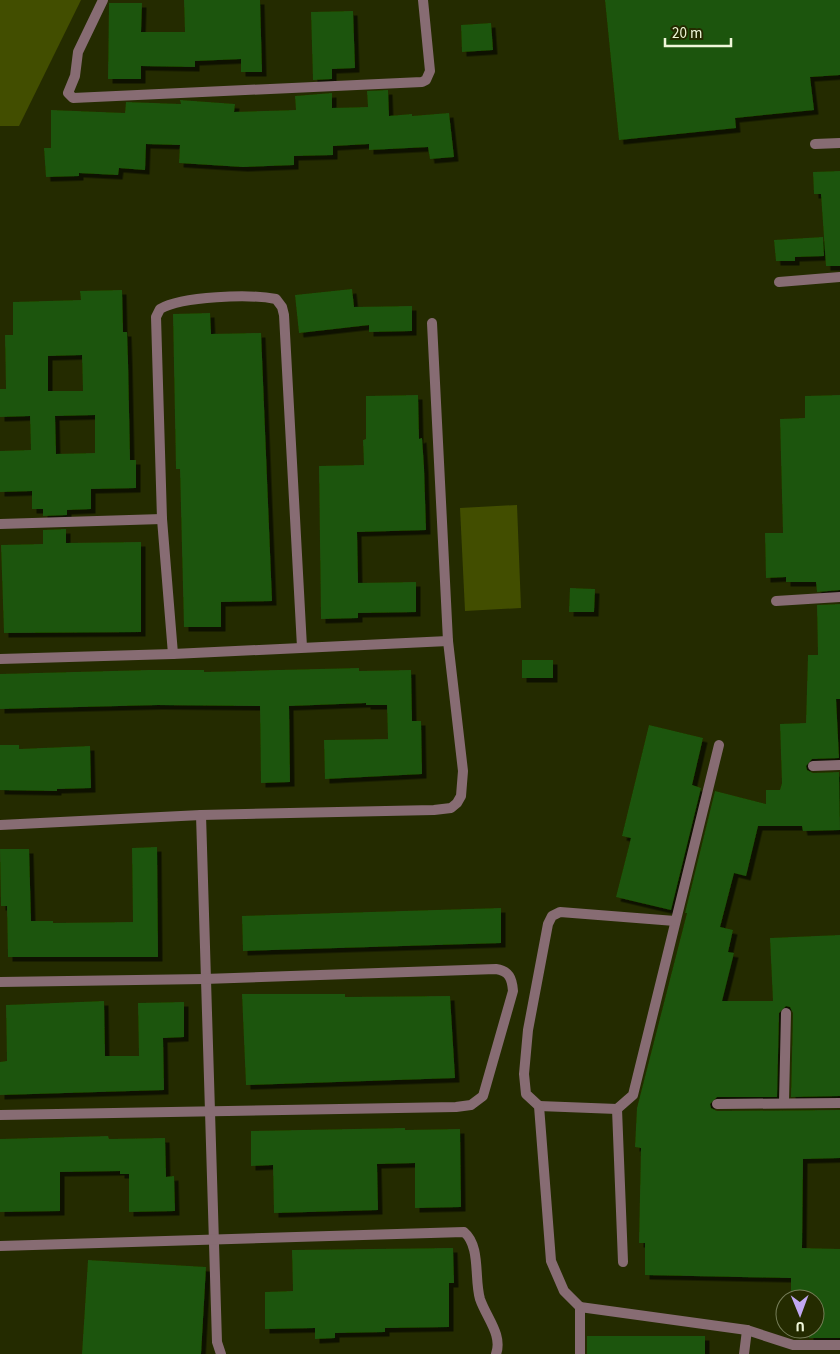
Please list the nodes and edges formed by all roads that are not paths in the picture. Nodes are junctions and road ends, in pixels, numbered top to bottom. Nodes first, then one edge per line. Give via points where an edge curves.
1 (103, 0) edge
2 (423, 0) edge
3 (840, 143) edge
4 (815, 144) dead end
5 (840, 277) edge
6 (779, 282) dead end
7 (432, 324) dead end
8 (162, 519) junction
9 (0, 524) edge
10 (840, 597) edge
11 (776, 601) dead end
12 (448, 641) junction
13 (302, 647) junction
14 (173, 654) junction
15 (0, 659) edge
16 (719, 745) dead end
17 (840, 765) edge
18 (813, 766) dead end
19 (201, 815) junction
20 (0, 825) edge
21 (675, 921) junction
22 (204, 979) junction
23 (0, 982) edge
24 (786, 1013) dead end
25 (784, 1102) junction
26 (840, 1103) edge
27 (717, 1104) dead end
28 (539, 1106) junction
29 (617, 1109) junction
30 (210, 1110) junction
31 (0, 1116) edge
32 (215, 1238) junction
33 (0, 1246) edge
34 (623, 1262) dead end
35 (580, 1307) junction
36 (747, 1330) junction
37 (840, 1345) edge
38 (221, 1354) edge
39 (496, 1354) edge
40 (580, 1354) edge
41 (744, 1354) edge

1 - 2 street via 75,61 75,76 68,93 73,98 422,82 430,71
3 - 4 street
5 - 6 street
7 - 12 street
8 - 9 street
8 - 13 street via 156,317 160,309 180,301 252,296 276,298 282,306 286,325
8 - 14 street
10 - 11 street
12 - 13 street
12 - 19 street via 463,771 461,796 451,808
13 - 14 street
14 - 15 street
16 - 21 street
17 - 18 street
19 - 20 street
19 - 22 street
21 - 28 street via 578,912 560,912 549,920 528,1030 524,1074 526,1094
21 - 29 street via 633,1096
22 - 23 street
22 - 30 street
22 - 30 street via 496,969 505,971 512,982 512,997 483,1096 471,1105
24 - 25 street
25 - 26 street
25 - 27 street
28 - 29 street
28 - 35 street via 551,1261 564,1291
29 - 34 street
30 - 31 street
30 - 32 street
32 - 33 street
32 - 38 street via 217,1342
32 - 39 street via 464,1232 473,1245 480,1298 498,1340
35 - 36 street
35 - 40 street
36 - 37 street via 793,1344
36 - 41 street

